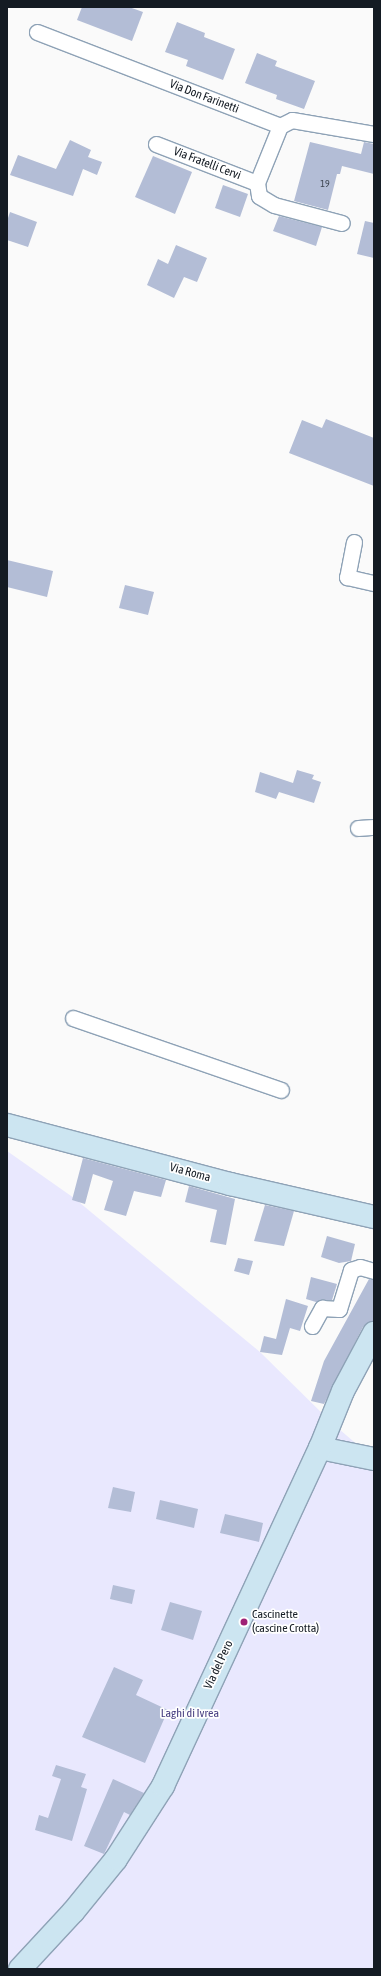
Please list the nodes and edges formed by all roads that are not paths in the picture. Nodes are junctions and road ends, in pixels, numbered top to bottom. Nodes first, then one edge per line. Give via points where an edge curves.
1 (37, 32) dead end
2 (280, 126) junction
3 (374, 134) edge
4 (156, 144) dead end
5 (257, 183) junction
6 (342, 224) dead end
7 (354, 542) dead end
8 (374, 583) edge
9 (358, 828) dead end
10 (374, 828) edge
11 (73, 1018) dead end
12 (281, 1090) dead end
13 (7, 1125) edge
14 (374, 1217) edge
15 (374, 1271) edge
16 (312, 1326) dead end
17 (374, 1333) edge
18 (320, 1448) junction
19 (374, 1459) edge
20 (20, 1969) edge

1 - 2 street, Via Don Farinetti
2 - 3 street via 292,120
2 - 5 street
4 - 5 street, Via Fratelli Cervi
5 - 6 street via 259,196 274,205
7 - 8 street via 348,577
9 - 10 street
11 - 12 street
13 - 14 street, Via Roma via 230,1184
15 - 16 street via 360,1267 351,1270 339,1309 322,1308
17 - 18 street, Via del Pero via 343,1392
18 - 19 street
18 - 20 street, Via del Pero via 163,1786 116,1859 73,1912

